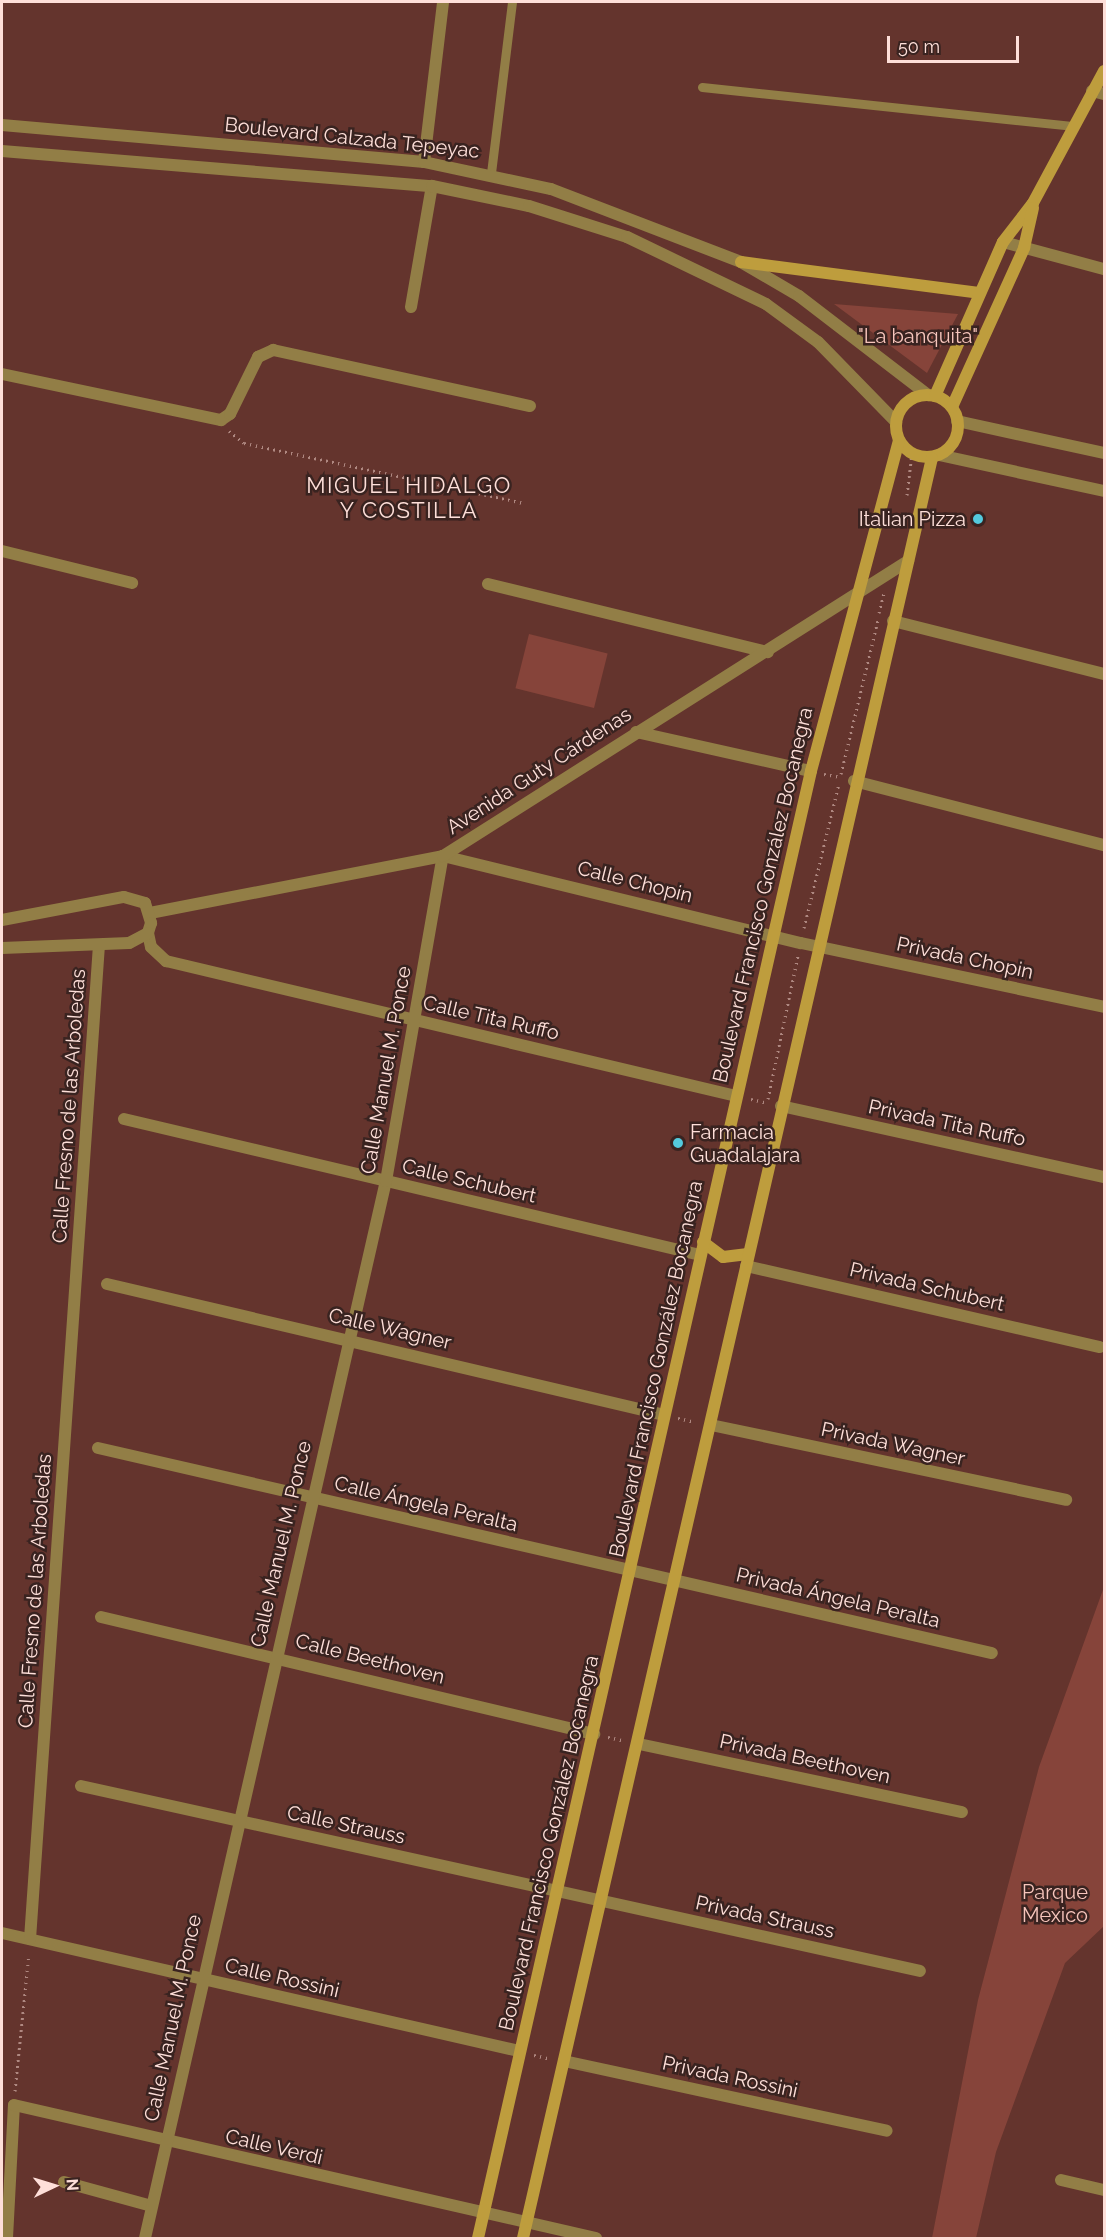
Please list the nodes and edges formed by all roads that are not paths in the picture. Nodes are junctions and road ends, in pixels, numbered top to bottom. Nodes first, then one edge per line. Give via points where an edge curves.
1 (443, 2) edge
2 (513, 2) edge
3 (1104, 71) edge
4 (702, 87) dead end
5 (1098, 92) edge
6 (2, 125) edge
7 (1072, 126) junction
8 (2, 151) edge
9 (424, 162) junction
10 (490, 173) junction
11 (432, 186) junction
12 (1034, 204) junction
13 (1003, 242) junction
14 (1024, 248) junction
15 (741, 262) junction
16 (1104, 269) edge
17 (979, 293) junction
18 (411, 307) dead end
19 (2, 374) edge
20 (932, 395) junction
21 (530, 406) dead end
22 (952, 407) junction
23 (957, 421) junction
24 (896, 422) junction
25 (899, 441) junction
26 (1104, 453) edge
27 (935, 457) junction
28 (1104, 491) edge
29 (2, 551) edge
30 (908, 561) junction
31 (132, 583) dead end
32 (489, 584) dead end
33 (855, 595) junction
34 (893, 621) junction
35 (768, 652) junction
36 (1104, 674) edge
37 (636, 732) junction
38 (811, 771) junction
39 (854, 781) junction
40 (1104, 845) edge
41 (443, 856) junction
42 (150, 913) junction
43 (2, 920) edge
44 (148, 933) junction
45 (772, 936) junction
46 (99, 946) junction
47 (818, 947) junction
48 (2, 948) edge
49 (1104, 1007) edge
50 (417, 1020) junction
51 (736, 1095) junction
52 (782, 1106) junction
53 (124, 1119) dead end
54 (1104, 1177) edge
55 (386, 1181) junction
56 (703, 1242) junction
57 (700, 1255) junction
58 (747, 1260) junction
59 (107, 1284) dead end
60 (348, 1338) junction
61 (1100, 1347) dead end
62 (664, 1415) junction
63 (711, 1425) junction
64 (98, 1448) dead end
65 (312, 1499) junction
66 (1066, 1500) dead end
67 (632, 1570) junction
68 (675, 1581) junction
69 (101, 1617) dead end
70 (992, 1653) dead end
71 (276, 1656) junction
72 (594, 1734) junction
73 (639, 1744) junction
74 (81, 1786) dead end
75 (962, 1812) dead end
76 (236, 1821) junction
77 (557, 1891) junction
78 (602, 1902) junction
79 (2, 1933) edge
80 (30, 1939) junction
81 (920, 1971) dead end
82 (200, 1979) junction
83 (519, 2051) junction
84 (564, 2061) junction
85 (887, 2131) dead end
86 (6, 2136) edge
87 (166, 2142) junction
88 (1061, 2180) dead end
89 (64, 2182) dead end
90 (1104, 2190) edge
91 (152, 2206) junction
92 (483, 2214) junction
93 (526, 2223) junction
94 (7, 2238) edge
95 (145, 2238) edge
96 (478, 2238) edge
97 (523, 2238) edge
98 (596, 2238) edge

1 - 9 street
2 - 10 lane
3 - 5 main road
4 - 7 lane
5 - 7 main road
6 - 9 street, Boulevard Calzada Tepeyac
7 - 12 main road
8 - 11 street, Boulevard Calzada Tepeyac
9 - 10 street, Boulevard Calzada Tepeyac
10 - 15 street, Boulevard Calzada Tepeyac via 620,212
11 - 18 street
11 - 24 street, Boulevard Calzada Tepeyac via 529,206 627,237 705,270 818,342
12 - 13 main road
12 - 14 main road
13 - 14 street
13 - 17 main road
14 - 16 street
14 - 22 main road
15 - 17 main road
15 - 20 street, Boulevard Calzada Tepeyac via 799,296
17 - 20 main road
19 - 21 street via 216,420 230,414 258,357 267,351
20 - 22 main road
20 - 24 main road via 906,402
22 - 23 main road
23 - 26 street
23 - 27 main road via 954,441
24 - 25 main road
25 - 27 main road via 913,454
25 - 33 main road, Boulevard Francisco González Bocanegra
27 - 28 street
27 - 30 main road
29 - 31 street
30 - 33 street, Avenida Guty Cárdenas
30 - 34 main road
32 - 35 street
33 - 35 street, Avenida Guty Cárdenas
33 - 38 main road, Boulevard Francisco González Bocanegra
34 - 36 street
34 - 39 main road
35 - 37 street, Avenida Guty Cárdenas
37 - 38 street
37 - 41 street, Avenida Guty Cárdenas
38 - 45 main road, Boulevard Francisco González Bocanegra
39 - 40 street
39 - 47 main road
41 - 42 street, Avenida Guty Cárdenas
41 - 45 street, Calle Chopin
41 - 50 street, Calle Manuel M. Ponce
42 - 43 street via 145,903 124,897
42 - 44 street
44 - 46 street via 129,943
44 - 50 street, Calle Tita Ruffo via 151,947 166,961
45 - 47 street, Calle Chopin
45 - 51 main road, Boulevard Francisco González Bocanegra
46 - 48 street
46 - 80 street, Calle Fresno de las Arboledas
47 - 49 street, Privada Chopin
47 - 52 main road
50 - 51 street, Calle Tita Ruffo
50 - 55 street, Calle Manuel M. Ponce
51 - 56 main road, Boulevard Francisco González Bocanegra
52 - 54 street, Privada Tita Ruffo
52 - 58 main road
53 - 55 street, Calle Schubert
55 - 57 street, Calle Schubert
55 - 60 street, Calle Manuel M. Ponce
56 - 57 main road, Boulevard Francisco González Bocanegra
56 - 58 main road via 723,1257
57 - 62 main road, Boulevard Francisco González Bocanegra
58 - 61 street, Privada Schubert
58 - 63 main road
59 - 60 street, Calle Wagner
60 - 62 street, Calle Wagner
60 - 65 street, Calle Manuel M. Ponce
62 - 67 main road, Boulevard Francisco González Bocanegra
63 - 66 street, Privada Wagner
63 - 68 main road
64 - 65 street, Calle Ángela Peralta
65 - 67 street, Calle Ángela Peralta
65 - 71 street, Calle Manuel M. Ponce
67 - 68 street, Calle Ángela Peralta
67 - 72 main road, Boulevard Francisco González Bocanegra
68 - 70 street, Privada Ángela Peralta
68 - 73 main road
69 - 71 street, Calle Beethoven
71 - 72 street, Calle Beethoven
71 - 76 street, Calle Manuel M. Ponce
72 - 77 main road, Boulevard Francisco González Bocanegra
73 - 75 street, Privada Beethoven
73 - 78 main road
74 - 76 street, Calle Strauss
76 - 77 street, Calle Strauss
76 - 82 street, Calle Manuel M. Ponce
77 - 78 street, Calle Strauss
77 - 83 main road, Boulevard Francisco González Bocanegra
78 - 81 street, Privada Strauss
78 - 84 main road
79 - 80 street, Calle Rossini
80 - 82 street, Calle Rossini
82 - 83 street, Calle Rossini
82 - 87 street, Calle Manuel M. Ponce
83 - 92 main road, Boulevard Francisco González Bocanegra
84 - 85 street, Privada Rossini
84 - 93 main road
86 - 87 street, Calle Verdi via 14,2105
86 - 94 street
87 - 91 street, Calle Manuel M. Ponce
87 - 92 street, Calle Verdi
88 - 90 street
89 - 91 street
91 - 95 street, Calle Manuel M. Ponce
92 - 93 street, Calle Verdi
92 - 96 main road, Boulevard Francisco González Bocanegra
93 - 97 main road
93 - 98 street, Calle Verdi

